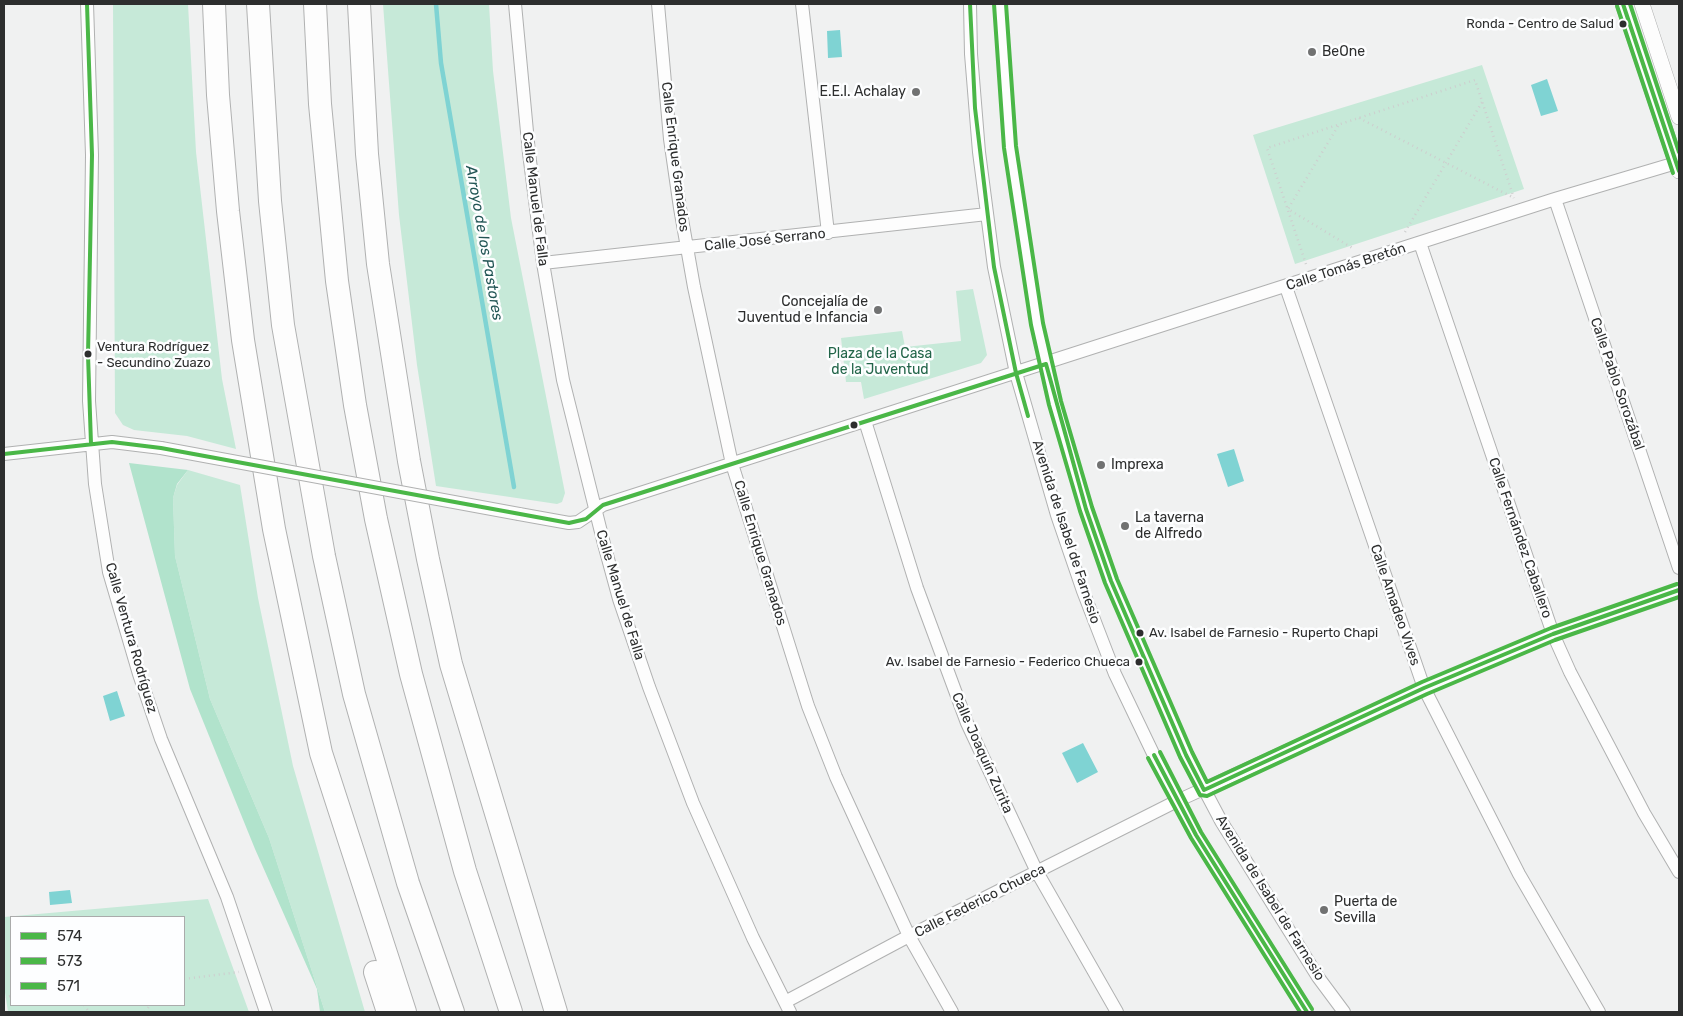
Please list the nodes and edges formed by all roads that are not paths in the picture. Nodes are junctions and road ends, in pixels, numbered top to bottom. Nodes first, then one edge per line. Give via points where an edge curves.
1 (88, 4) edge
2 (214, 4) edge
3 (258, 4) edge
4 (315, 4) edge
5 (359, 4) edge
6 (515, 4) edge
7 (658, 4) edge
8 (802, 4) edge
9 (970, 4) edge
10 (1000, 4) edge
11 (1623, 4) edge
12 (1642, 4) edge
13 (1669, 83) junction
14 (1651, 90) junction
15 (1679, 117) edge
16 (1678, 167) edge
17 (1555, 200) junction
18 (987, 214) junction
19 (828, 233) junction
20 (1420, 243) junction
21 (687, 249) junction
22 (543, 263) junction
23 (1286, 287) junction
24 (1046, 364) junction
25 (1016, 373) junction
26 (865, 422) junction
27 (91, 444) junction
28 (4, 454) edge
29 (732, 464) junction
30 (595, 512) junction
31 (1679, 568) edge
32 (1679, 590) edge
33 (1552, 634) junction
34 (1424, 688) junction
35 (321, 753) junction
36 (1204, 790) junction
37 (1177, 801) junction
38 (1038, 872) junction
39 (1679, 872) edge
40 (909, 936) junction
41 (541, 968) junction
42 (788, 1007) edge
43 (266, 1012) edge
44 (388, 1012) edge
45 (405, 1012) edge
46 (453, 1012) edge
47 (511, 1012) edge
48 (556, 1012) edge
49 (561, 1012) edge
50 (952, 1012) edge
51 (1117, 1012) edge
52 (1307, 1012) edge
53 (1344, 1012) edge
54 (1599, 1012) edge

1 - 27 street, Calle Ventura Rodríguez via 92,155 88,355
2 - 35 highway via 218,95 242,340 276,538
3 - 46 highway via 270,201 283,325 324,556 354,694 408,883
4 - 47 highway via 320,104 338,280 376,519 411,674 466,871
5 - 41 highway via 378,264 409,462 451,664
6 - 22 street, Calle Manuel de Falla
7 - 21 street, Calle Enrique Granados via 670,139
8 - 19 street
9 - 18 street, Avenida de Isabel de Farnesio via 974,99
10 - 24 street, Avenida de Isabel de Farnesio via 1010,147 1036,324
11 - 14 street
12 - 13 street
13 - 14 street
13 - 15 street
14 - 16 street
16 - 17 street, Calle Tomás Bretón
17 - 20 street, Calle Tomás Bretón
17 - 31 street, Calle Pablo Sorozábal
18 - 19 street, Calle José Serrano
18 - 25 street, Avenida de Isabel de Farnesio via 994,267
19 - 21 street, Calle José Serrano
20 - 23 street, Calle Tomás Bretón
20 - 33 street, Calle Fernández Caballero
21 - 22 street, Calle José Serrano
21 - 29 street, Calle Enrique Granados
22 - 30 street, Calle Manuel de Falla via 563,380
23 - 24 street, Calle Tomás Bretón
23 - 34 street, Calle Amadeo Vives
24 - 25 street, Calle Tomás Bretón
24 - 36 street, Avenida de Isabel de Farnesio via 1060,421 1111,581
25 - 26 street, Calle Tomás Bretón
25 - 37 street, Avenida de Isabel de Farnesio via 1057,515 1083,591 1115,674
26 - 29 street, Calle Tomás Bretón
26 - 38 street, Calle Joaquín Zurita via 940,656 1000,798
27 - 28 street, Calle Tomás Bretón
27 - 30 street, Calle Tomás Bretón, bridge via 112,442 162,448 569,523
27 - 43 street, Calle Ventura Rodríguez via 109,572 139,674 161,739 227,897
29 - 30 street, Calle Tomás Bretón via 603,505
29 - 40 street, Calle Enrique Granados via 808,706 836,777
30 - 42 street, Calle Manuel de Falla via 619,599 693,803 753,938
32 - 33 street, Calle Federico Chueca
33 - 34 street, Calle Federico Chueca
33 - 39 street, Calle Fernández Caballero via 1644,813
34 - 36 street, Calle Federico Chueca
34 - 54 street, Calle Amadeo Vives via 1519,874
35 - 44 highway via 329,805
35 - 45 highway
36 - 37 street, Calle Federico Chueca
36 - 53 street, Avenida de Isabel de Farnesio via 1318,977
37 - 38 street, Calle Federico Chueca
37 - 52 street, Avenida de Isabel de Farnesio via 1234,899
38 - 40 street, Calle Federico Chueca
38 - 51 street, Calle Joaquín Zurita
40 - 42 street, Calle Federico Chueca
40 - 50 street, Calle Enrique Granados
41 - 48 highway
41 - 49 highway

